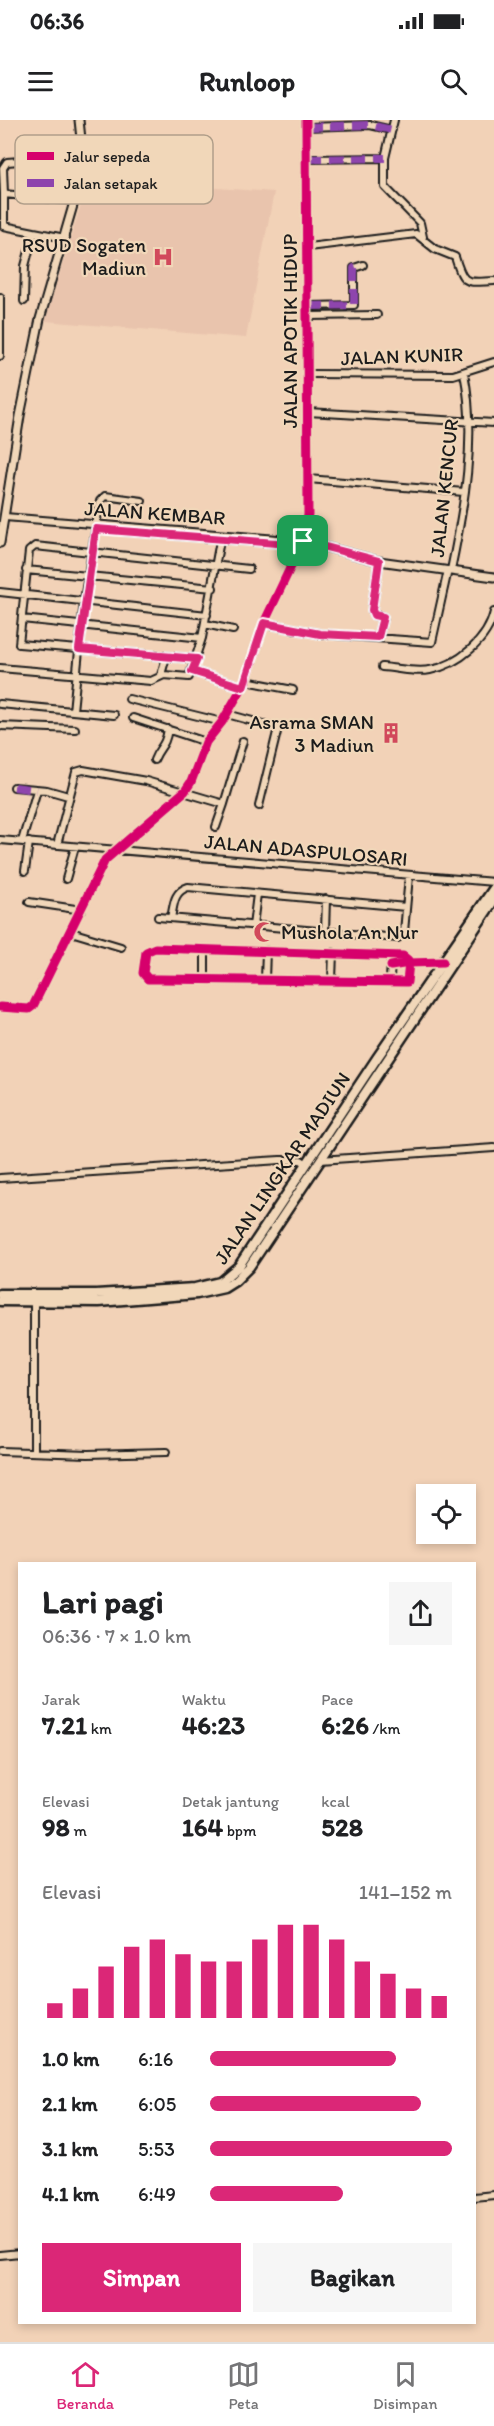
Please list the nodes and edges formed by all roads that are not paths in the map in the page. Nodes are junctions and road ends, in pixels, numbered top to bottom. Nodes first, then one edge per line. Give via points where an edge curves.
1 (79, 120) edge
2 (394, 120) edge
3 (306, 124) edge
4 (392, 130) junction
5 (81, 135) edge
6 (385, 158) junction
7 (307, 159) junction
8 (15, 161) edge
9 (4, 194) junction
10 (15, 195) edge
11 (75, 204) edge
12 (34, 232) junction
13 (423, 237) junction
14 (65, 238) junction
15 (308, 247) junction
16 (363, 265) dead end
17 (494, 281) edge
18 (0, 297) edge
19 (24, 301) dead end
20 (309, 306) junction
21 (377, 315) dead end
22 (309, 316) junction
23 (0, 356) edge
24 (494, 362) edge
25 (464, 373) junction
26 (309, 374) junction
27 (308, 412) junction
28 (469, 421) junction
29 (494, 423) edge
30 (308, 479) junction
31 (464, 492) junction
32 (142, 501) dead end
33 (3, 520) edge
34 (96, 527) junction
35 (221, 537) junction
36 (0, 543) edge
37 (302, 543) junction
38 (92, 554) junction
39 (379, 561) junction
40 (217, 566) junction
41 (249, 569) dead end
42 (26, 570) junction
43 (450, 570) junction
44 (494, 576) edge
45 (89, 577) junction
46 (213, 588) junction
47 (0, 592) edge
48 (24, 594) junction
49 (84, 600) junction
50 (494, 612) edge
51 (207, 615) junction
52 (22, 619) junction
53 (264, 623) junction
54 (205, 624) junction
55 (81, 625) junction
56 (233, 630) dead end
57 (378, 637) junction
58 (202, 638) junction
59 (79, 649) junction
60 (165, 657) junction
61 (197, 659) junction
62 (382, 667) dead end
63 (0, 668) edge
64 (192, 671) junction
65 (76, 675) junction
66 (161, 675) junction
67 (245, 684) junction
68 (293, 690) dead end
69 (129, 699) dead end
70 (0, 704) edge
71 (74, 711) junction
72 (227, 714) junction
73 (114, 715) dead end
74 (133, 718) dead end
75 (222, 722) junction
76 (0, 726) edge
77 (75, 729) dead end
78 (168, 729) junction
79 (243, 741) dead end
80 (206, 742) junction
81 (154, 760) dead end
82 (14, 787) dead end
83 (37, 790) junction
84 (185, 791) junction
85 (68, 796) junction
86 (224, 804) junction
87 (259, 806) dead end
88 (216, 827) dead end
89 (0, 840) edge
90 (25, 842) junction
91 (57, 845) junction
92 (75, 847) junction
93 (115, 851) junction
94 (25, 871) dead end
95 (409, 876) junction
96 (66, 879) dead end
97 (494, 882) edge
98 (494, 888) edge
99 (257, 894) junction
100 (326, 899) junction
101 (494, 900) edge
102 (29, 902) dead end
103 (406, 907) junction
104 (82, 910) junction
105 (158, 917) dead end
106 (171, 918) junction
107 (253, 926) junction
108 (71, 932) junction
109 (325, 932) junction
110 (121, 947) dead end
111 (205, 949) junction
112 (266, 950) junction
113 (333, 952) junction
114 (391, 955) junction
115 (443, 962) junction
116 (409, 963) junction
117 (391, 966) junction
118 (205, 980) junction
119 (265, 980) junction
120 (332, 980) junction
121 (390, 981) junction
122 (0, 1007) edge
123 (368, 1077) junction
124 (494, 1148) edge
125 (319, 1160) junction
126 (307, 1164) junction
127 (0, 1178) edge
128 (0, 1294) edge
129 (0, 1301) edge
130 (34, 1302) junction
131 (0, 1450) edge
132 (34, 1451) junction
133 (165, 1452) dead end
134 (494, 2195) edge
135 (476, 2197) edge
136 (18, 2253) edge
137 (0, 2256) edge

1 - 5 street
2 - 4 street
3 - 4 street via 370,125
3 - 7 street, JALAN APOTIK HIDUP
4 - 6 street
6 - 7 street
6 - 13 street via 385,187 420,224
7 - 15 street, JALAN APOTIK HIDUP
8 - 9 street via 7,162 3,168
9 - 10 street
9 - 12 street via 4,226
11 - 14 street
12 - 14 street
12 - 19 street via 26,266
13 - 15 street via 412,234
13 - 17 street via 435,249 455,257 466,282
14 - 33 street via 38,330
15 - 20 street, JALAN APOTIK HIDUP
16 - 20 street via 354,268 354,305
18 - 23 street
20 - 22 street, JALAN APOTIK HIDUP
21 - 22 street
22 - 26 street, JALAN APOTIK HIDUP
24 - 25 street, JALAN KUNIR
25 - 26 street, JALAN KUNIR
25 - 28 street, JALAN KENCUR
26 - 27 street, JALAN APOTIK HIDUP
27 - 28 street
27 - 30 street, JALAN APOTIK HIDUP
28 - 29 street
28 - 31 street, JALAN KENCUR
30 - 31 street
30 - 37 street, JALAN APOTIK HIDUP via 308,521
31 - 43 street, JALAN KENCUR
32 - 34 street via 102,498
33 - 34 street, JALAN KEMBAR
33 - 36 street
34 - 35 street, JALAN KEMBAR
34 - 38 street
35 - 37 street, JALAN KEMBAR
35 - 40 street
37 - 39 street
37 - 53 street
38 - 40 street
38 - 42 street via 35,546 29,551
38 - 45 street
39 - 43 street
39 - 57 street via 372,610 374,615 383,617
40 - 41 street
40 - 46 street
42 - 45 street
42 - 48 street
43 - 44 street
43 - 57 street, JALAN KENCUR via 432,642
45 - 46 street
45 - 49 street
46 - 51 street
47 - 48 street
48 - 49 street
48 - 52 street
49 - 51 street
49 - 55 street
50 - 62 street via 483,639 446,664 424,670
51 - 54 street
52 - 55 street
52 - 59 street via 19,644
53 - 57 street via 320,634
53 - 67 street
54 - 56 street
54 - 58 street
55 - 58 street
55 - 59 street
58 - 61 street
59 - 60 street
59 - 65 street
60 - 61 street
60 - 66 street
61 - 64 street
63 - 65 street
64 - 66 street via 187,678
64 - 67 street
65 - 66 street via 150,681
65 - 71 street
67 - 68 street
67 - 72 street
69 - 75 street
70 - 71 street
71 - 73 street
72 - 75 street
72 - 87 street via 278,728
74 - 78 street
75 - 80 street
76 - 77 street
78 - 80 street
78 - 81 street via 165,745
79 - 86 street
80 - 84 street
82 - 83 street
83 - 85 street
83 - 90 street
84 - 85 street via 83,770 76,772
84 - 86 street
84 - 93 street
85 - 91 street
86 - 88 street
89 - 90 street, JALAN ADASPULOSARI
90 - 91 street, JALAN ADASPULOSARI
90 - 94 street
91 - 92 street, JALAN ADASPULOSARI
92 - 93 street, JALAN ADASPULOSARI
92 - 96 street
93 - 95 street, JALAN ADASPULOSARI
93 - 104 street via 104,863
95 - 97 street, JALAN ADASPULOSARI
95 - 103 street
98 - 115 main road, JALAN LINGKAR MADIUN
99 - 100 street
99 - 106 street via 188,887 175,897
99 - 107 street
100 - 103 street
100 - 109 street
101 - 123 main road, JALAN LINGKAR MADIUN
102 - 104 street
103 - 109 street via 404,932 398,938
104 - 108 street
105 - 106 street
106 - 107 street
107 - 109 street
108 - 110 street
108 - 122 street via 29,1010
111 - 112 street
111 - 118 street
111 - 118 street via 152,948 146,952 143,973 148,979
112 - 113 street
112 - 119 street
113 - 114 street
113 - 120 street
114 - 116 street via 403,956
114 - 117 street
115 - 116 street
115 - 123 main road, JALAN LINGKAR MADIUN
116 - 117 street
116 - 121 street via 408,981
117 - 121 street
118 - 119 street
119 - 120 street
120 - 121 street
123 - 125 main road, JALAN LINGKAR MADIUN
123 - 126 main road, JALAN LINGKAR MADIUN
124 - 125 street
125 - 130 main road, JALAN LINGKAR MADIUN via 249,1267 224,1288 110,1301
126 - 127 street via 301,1160 280,1160
126 - 128 main road, JALAN LINGKAR MADIUN via 239,1266 220,1282 195,1288 96,1294
129 - 130 main road, JALAN LINGKAR MADIUN
130 - 132 street
131 - 132 street
132 - 133 street
134 - 135 street
136 - 137 street

